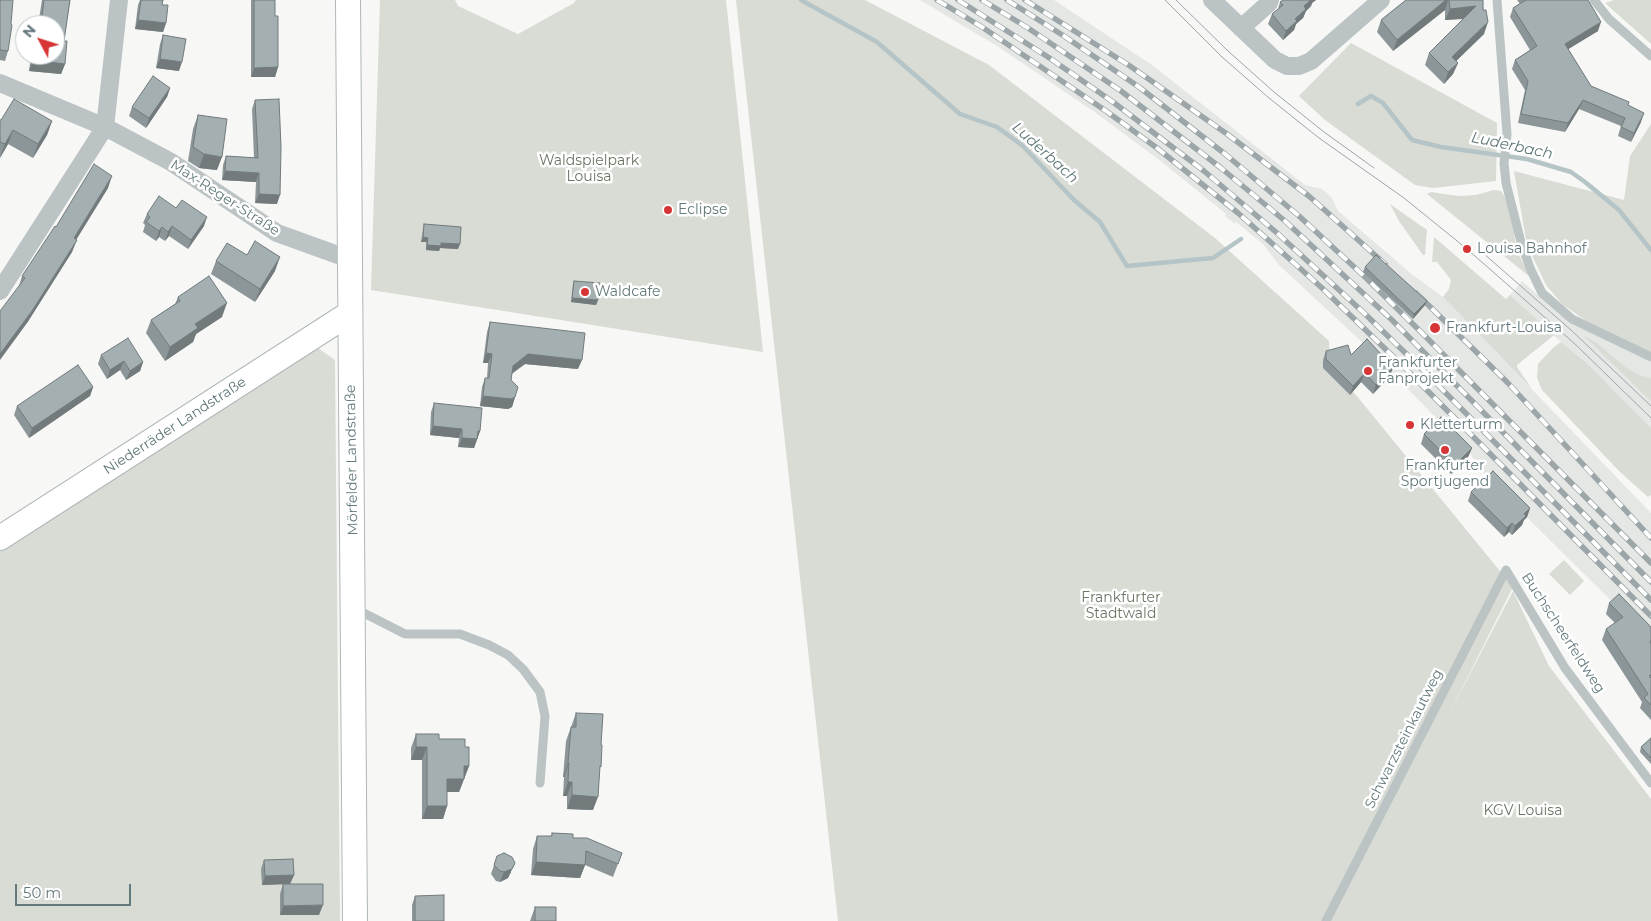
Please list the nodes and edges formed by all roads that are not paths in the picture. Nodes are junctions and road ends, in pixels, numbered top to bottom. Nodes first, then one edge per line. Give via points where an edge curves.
1 (119, 0) edge
2 (348, 0) edge
3 (1212, 0) edge
4 (1270, 0) edge
5 (1381, 0) edge
6 (1497, 0) edge
7 (1594, 0) edge
8 (1241, 28) junction
9 (1651, 56) edge
10 (0, 83) edge
11 (106, 127) junction
12 (349, 259) junction
13 (0, 291) edge
14 (350, 313) junction
15 (1651, 357) edge
16 (0, 538) edge
17 (1506, 570) joint
18 (354, 608) junction
19 (540, 783) dead end
20 (1651, 783) edge
21 (355, 921) edge
22 (1326, 921) edge

1 - 11 street
2 - 12 main road, Mörfelder Landstraße
3 - 8 street
4 - 8 street
5 - 8 street via 1310,61 1299,66 1287,66 1275,60
6 - 15 lane via 1507,134 1506,183 1521,242 1542,293 1572,319
7 - 9 lane via 1609,19
10 - 11 street, Max-Reger-Straße
11 - 12 street, Max-Reger-Straße via 171,162 277,233
11 - 13 street
12 - 14 main road, Mörfelder Landstraße
14 - 16 main road, Niederräder Landstraße
14 - 18 main road, Mörfelder Landstraße
17 - 20 lane, Buchscheerfeldweg via 1566,668
17 - 22 lane, Schwarzsteinkautweg
18 - 19 lane via 405,634 460,634 490,644 523,669 540,692 545,716
18 - 21 main road, Mörfelder Landstraße

